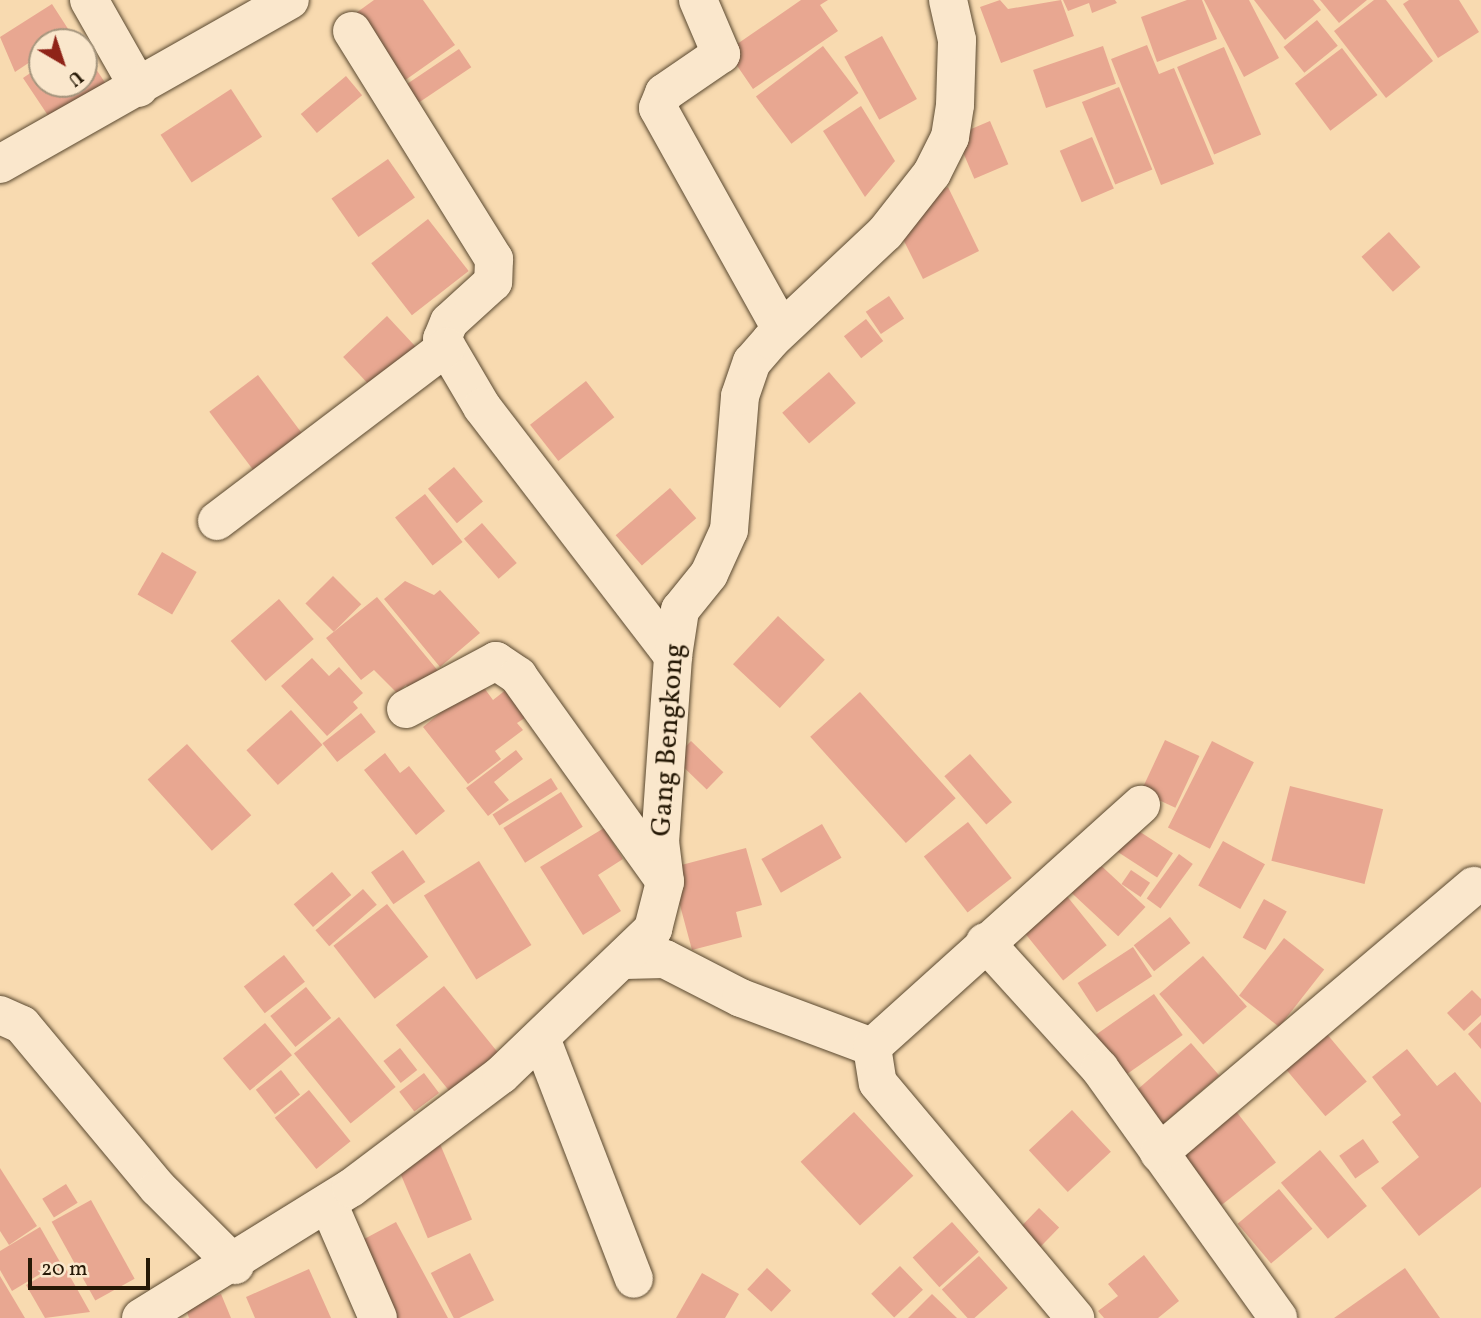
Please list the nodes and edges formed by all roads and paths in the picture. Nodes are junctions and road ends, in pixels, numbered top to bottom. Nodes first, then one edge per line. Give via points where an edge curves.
1 (89, 0) edge
2 (290, 0) edge
3 (698, 0) edge
4 (947, 0) edge
5 (352, 31) dead end
6 (139, 88) junction
7 (0, 164) edge
8 (781, 330) junction
9 (446, 347) junction
10 (217, 521) dead end
11 (673, 656) junction
12 (406, 709) dead end
13 (1141, 805) dead end
14 (665, 882) junction
15 (1474, 886) dead end
16 (985, 942) junction
17 (625, 960) junction
18 (0, 1015) edge
19 (541, 1038) junction
20 (873, 1047) junction
21 (1159, 1153) junction
22 (328, 1203) junction
23 (235, 1265) junction
24 (635, 1279) dead end
25 (141, 1318) edge
26 (378, 1318) edge
27 (1074, 1318) edge
28 (1278, 1318) edge

1 - 6 street
2 - 6 street
3 - 8 street via 721,54 664,93 658,108
4 - 8 street, Gang Bengkong via 958,66 950,137 904,213
5 - 9 street via 494,259 493,282 449,322 442,339
6 - 7 street
8 - 11 street, Gang Bengkong via 752,362 740,396 729,530 709,575 680,610
9 - 10 street
9 - 11 street via 482,407
11 - 14 street, Gang Bengkong via 660,843
12 - 14 street via 478,665 496,662 518,676
13 - 16 street
14 - 17 street, Gang Bengkong via 653,929
15 - 21 street
16 - 20 street
16 - 21 street via 1100,1069
17 - 19 street, Gang Bengkong
17 - 20 street via 665,959 741,998
18 - 23 street via 22,1025 149,1178
19 - 22 street, Gang Bengkong
19 - 24 street
20 - 27 street via 878,1083
21 - 28 street
22 - 23 street, Gang Bengkong
22 - 26 street
23 - 25 street, Gang Bengkong

